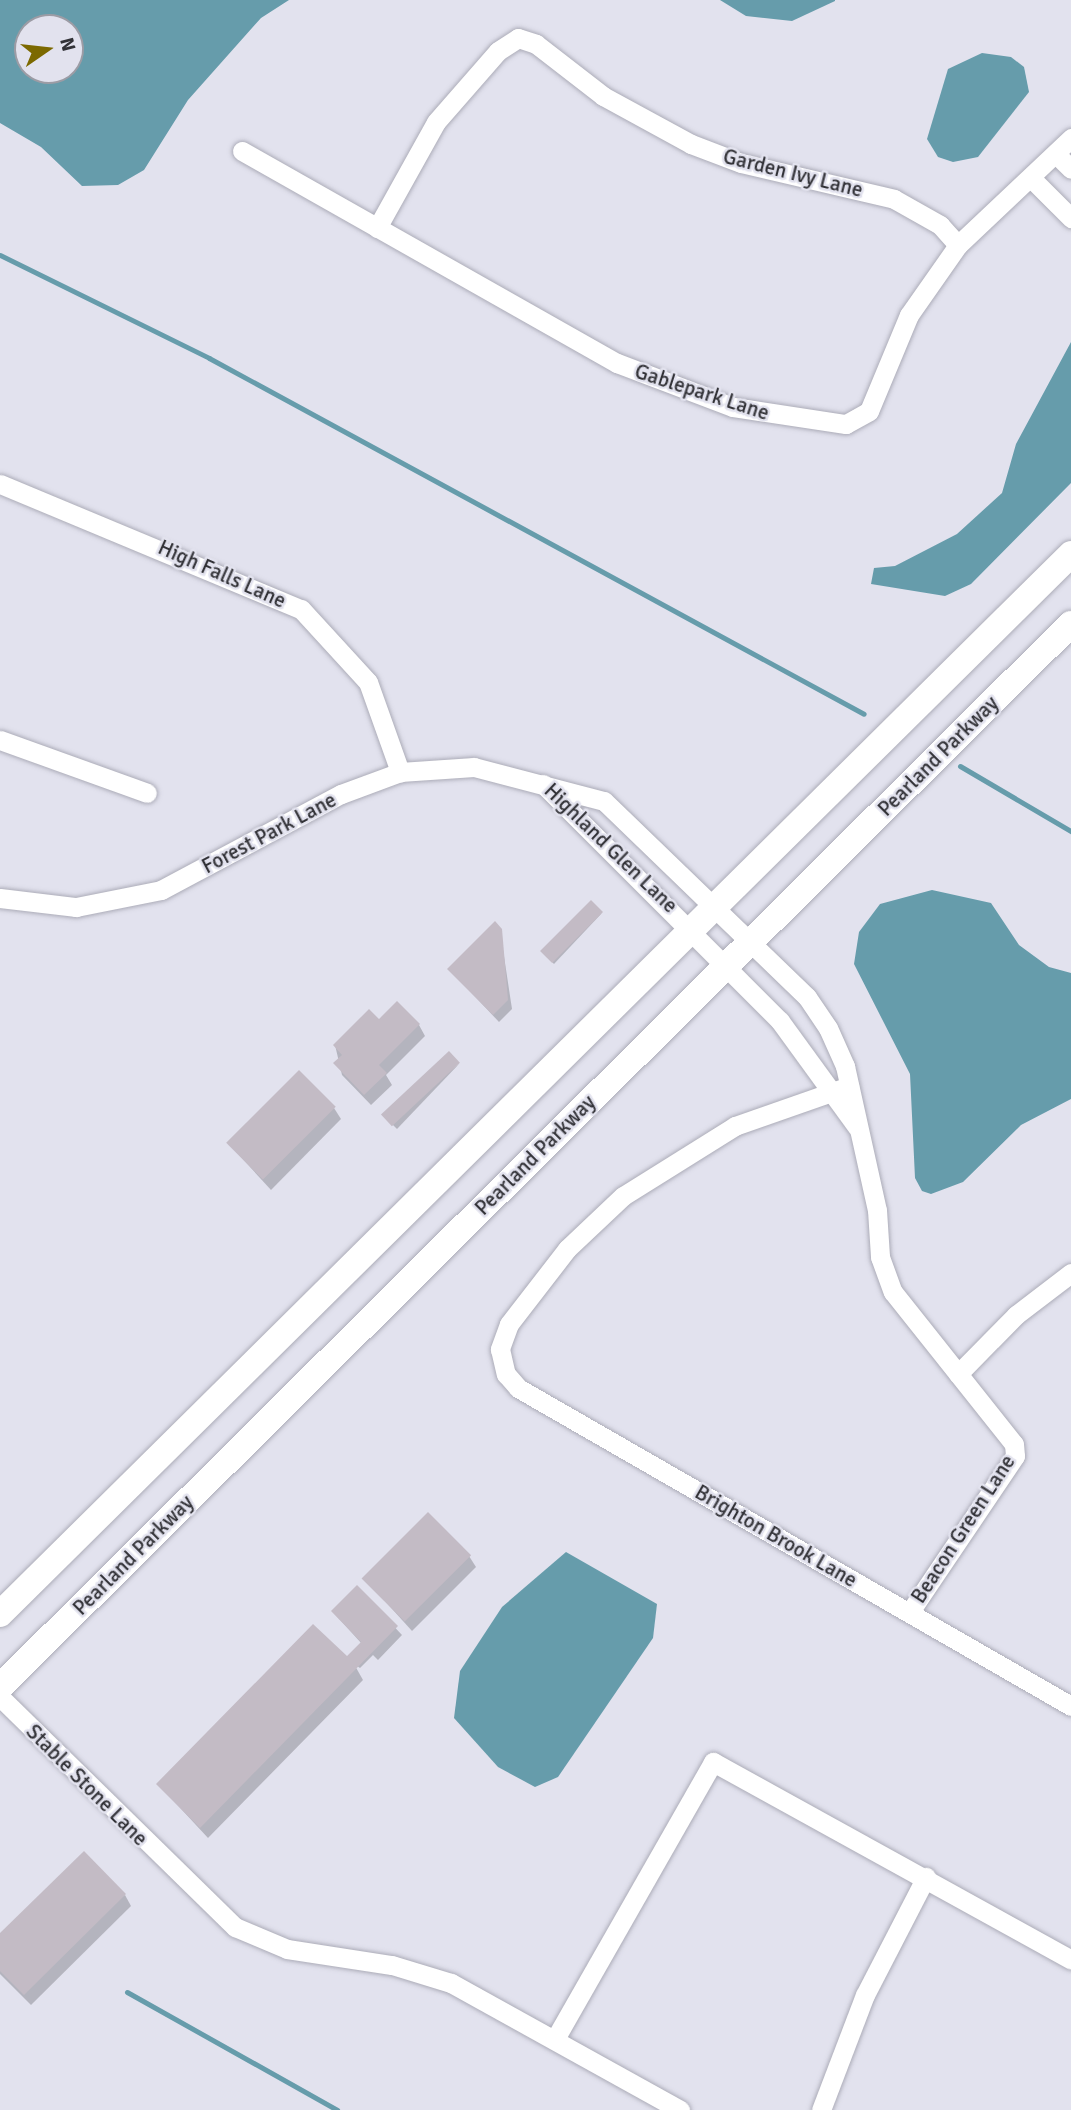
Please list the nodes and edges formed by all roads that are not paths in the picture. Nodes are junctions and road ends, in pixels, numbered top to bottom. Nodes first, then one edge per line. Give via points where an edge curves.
1 (1071, 138) edge
2 (242, 151) dead end
3 (1056, 154) junction
4 (1071, 169) edge
5 (1031, 178) junction
6 (1071, 218) edge
7 (377, 228) junction
8 (958, 245) junction
9 (0, 484) edge
10 (1071, 554) edge
11 (1071, 624) edge
12 (0, 740) edge
13 (400, 772) junction
14 (539, 781) junction
15 (147, 793) dead end
16 (0, 898) edge
17 (714, 904) junction
18 (692, 926) junction
19 (749, 941) junction
20 (727, 964) junction
21 (849, 1086) junction
22 (830, 1093) junction
23 (859, 1131) junction
24 (1071, 1273) edge
25 (958, 1374) junction
26 (1014, 1444) joint
27 (909, 1613) junction
28 (0, 1615) edge
29 (0, 1687) edge
30 (0, 1697) edge
31 (1071, 1706) edge
32 (926, 1877) junction
33 (1071, 1960) edge
34 (555, 2039) junction
35 (680, 2110) edge
36 (821, 2110) edge

1 - 3 street, Gablepark Lane
2 - 7 street, Gablepark Lane
3 - 4 street
3 - 5 street, Gablepark Lane
5 - 6 street
5 - 8 street, Gablepark Lane
7 - 8 street, Gablepark Lane via 629,369 733,407 822,425 846,424 869,411 909,315
7 - 8 street, Garden Ivy Lane via 436,122 498,51 518,38 536,44 603,96 691,144 741,163 894,199 940,225
9 - 13 street, High Falls Lane via 301,609 368,682
10 - 17 main road
11 - 19 main road, Pearland Parkway
12 - 15 street
13 - 14 street, Forest Park Lane via 474,767
13 - 16 street, Forest Park Lane via 341,794 161,890 76,907
14 - 17 street, Highland Glen Lane via 604,801
14 - 18 street, Highland Glen Lane
17 - 18 main road
17 - 19 street, Highland Glen Lane
18 - 20 street, Highland Glen Lane
18 - 28 main road
19 - 20 main road, Pearland Parkway
19 - 21 street, Highland Glen Lane via 807,997 828,1028
20 - 22 street, Highland Glen Lane via 780,1021
20 - 29 main road, Pearland Parkway
21 - 22 street
21 - 23 street, Highland Glen Lane
22 - 23 street, Highland Glen Lane
22 - 27 street, Brighton Brook Lane via 735,1126 623,1196 538,1283 500,1349 506,1374 518,1388
23 - 25 street, Highland Glen Lane via 880,1257 893,1292
24 - 25 street via 1016,1315
25 - 26 street, Highland Glen Lane
26 - 27 street, Beacon Green Lane via 1015,1456
27 - 31 street, Brighton Brook Lane
30 - 34 street, Stable Stone Lane via 235,1927 287,1949 392,1965 451,1983
32 - 33 street
32 - 34 street via 713,1762
32 - 36 street via 865,1995
34 - 35 street, Stable Stone Lane

